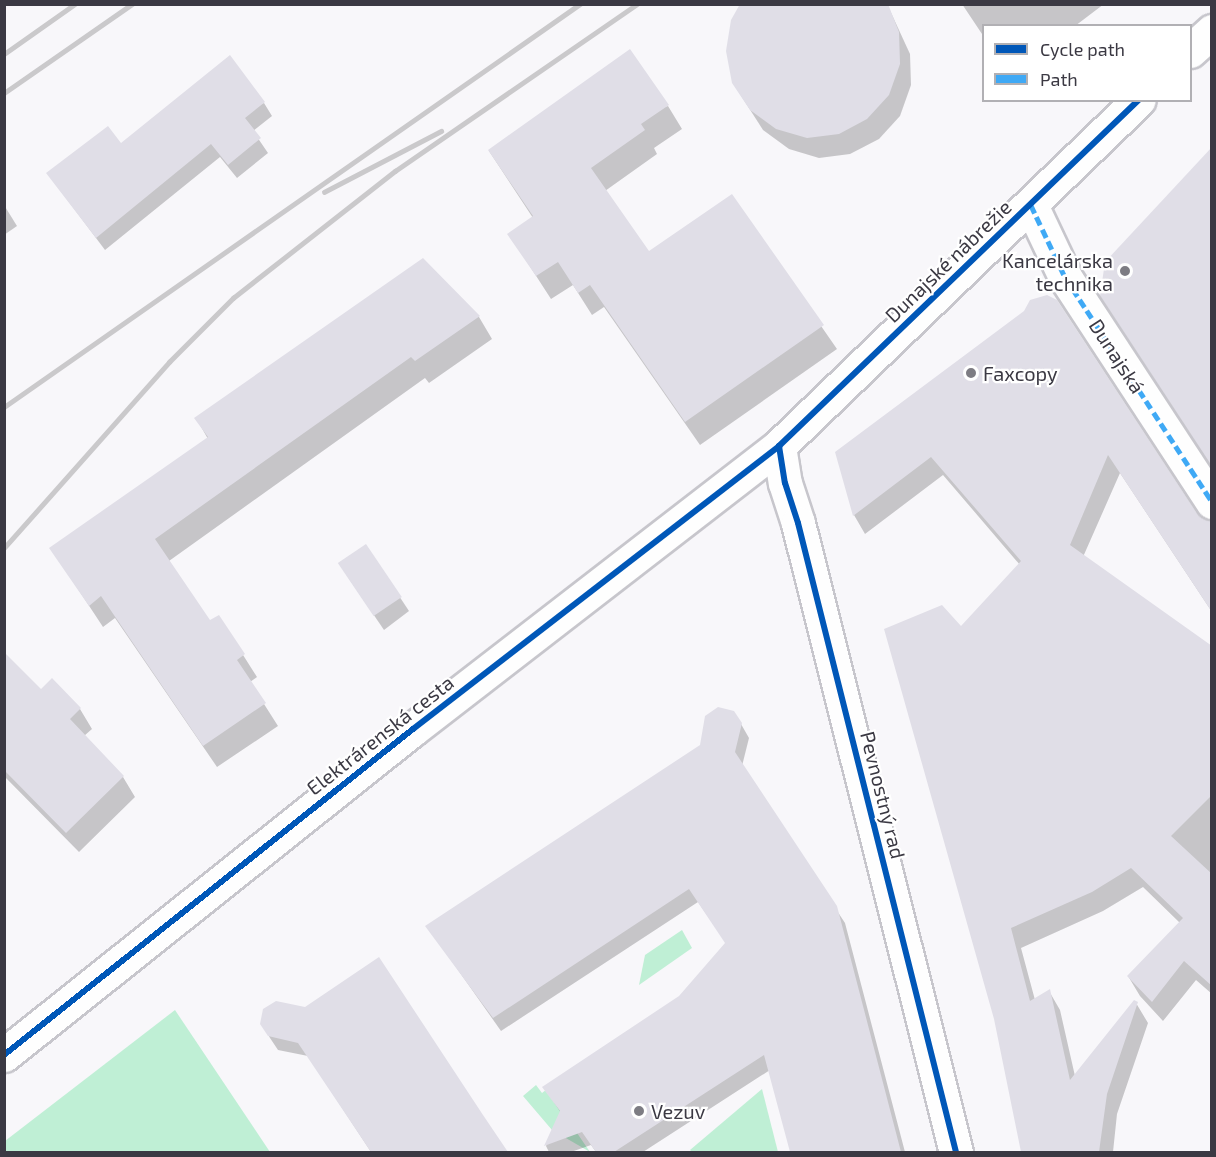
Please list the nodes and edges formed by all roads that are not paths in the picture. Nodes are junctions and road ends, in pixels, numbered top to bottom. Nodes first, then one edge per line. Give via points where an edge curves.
1 (1212, 31) edge
2 (1192, 50) edge
3 (1137, 102) edge
4 (1031, 205) junction
5 (779, 446) junction
6 (1212, 502) edge
7 (4, 1055) edge
8 (956, 1152) edge

1 - 2 street
3 - 4 street, Dunajské nábrežie
4 - 5 street, Dunajské nábrežie
4 - 6 street, Dunajská via 1065,277
5 - 7 street, Elektrárenská cesta via 413,729
5 - 8 street, Pevnostný rad via 784,483 798,523

